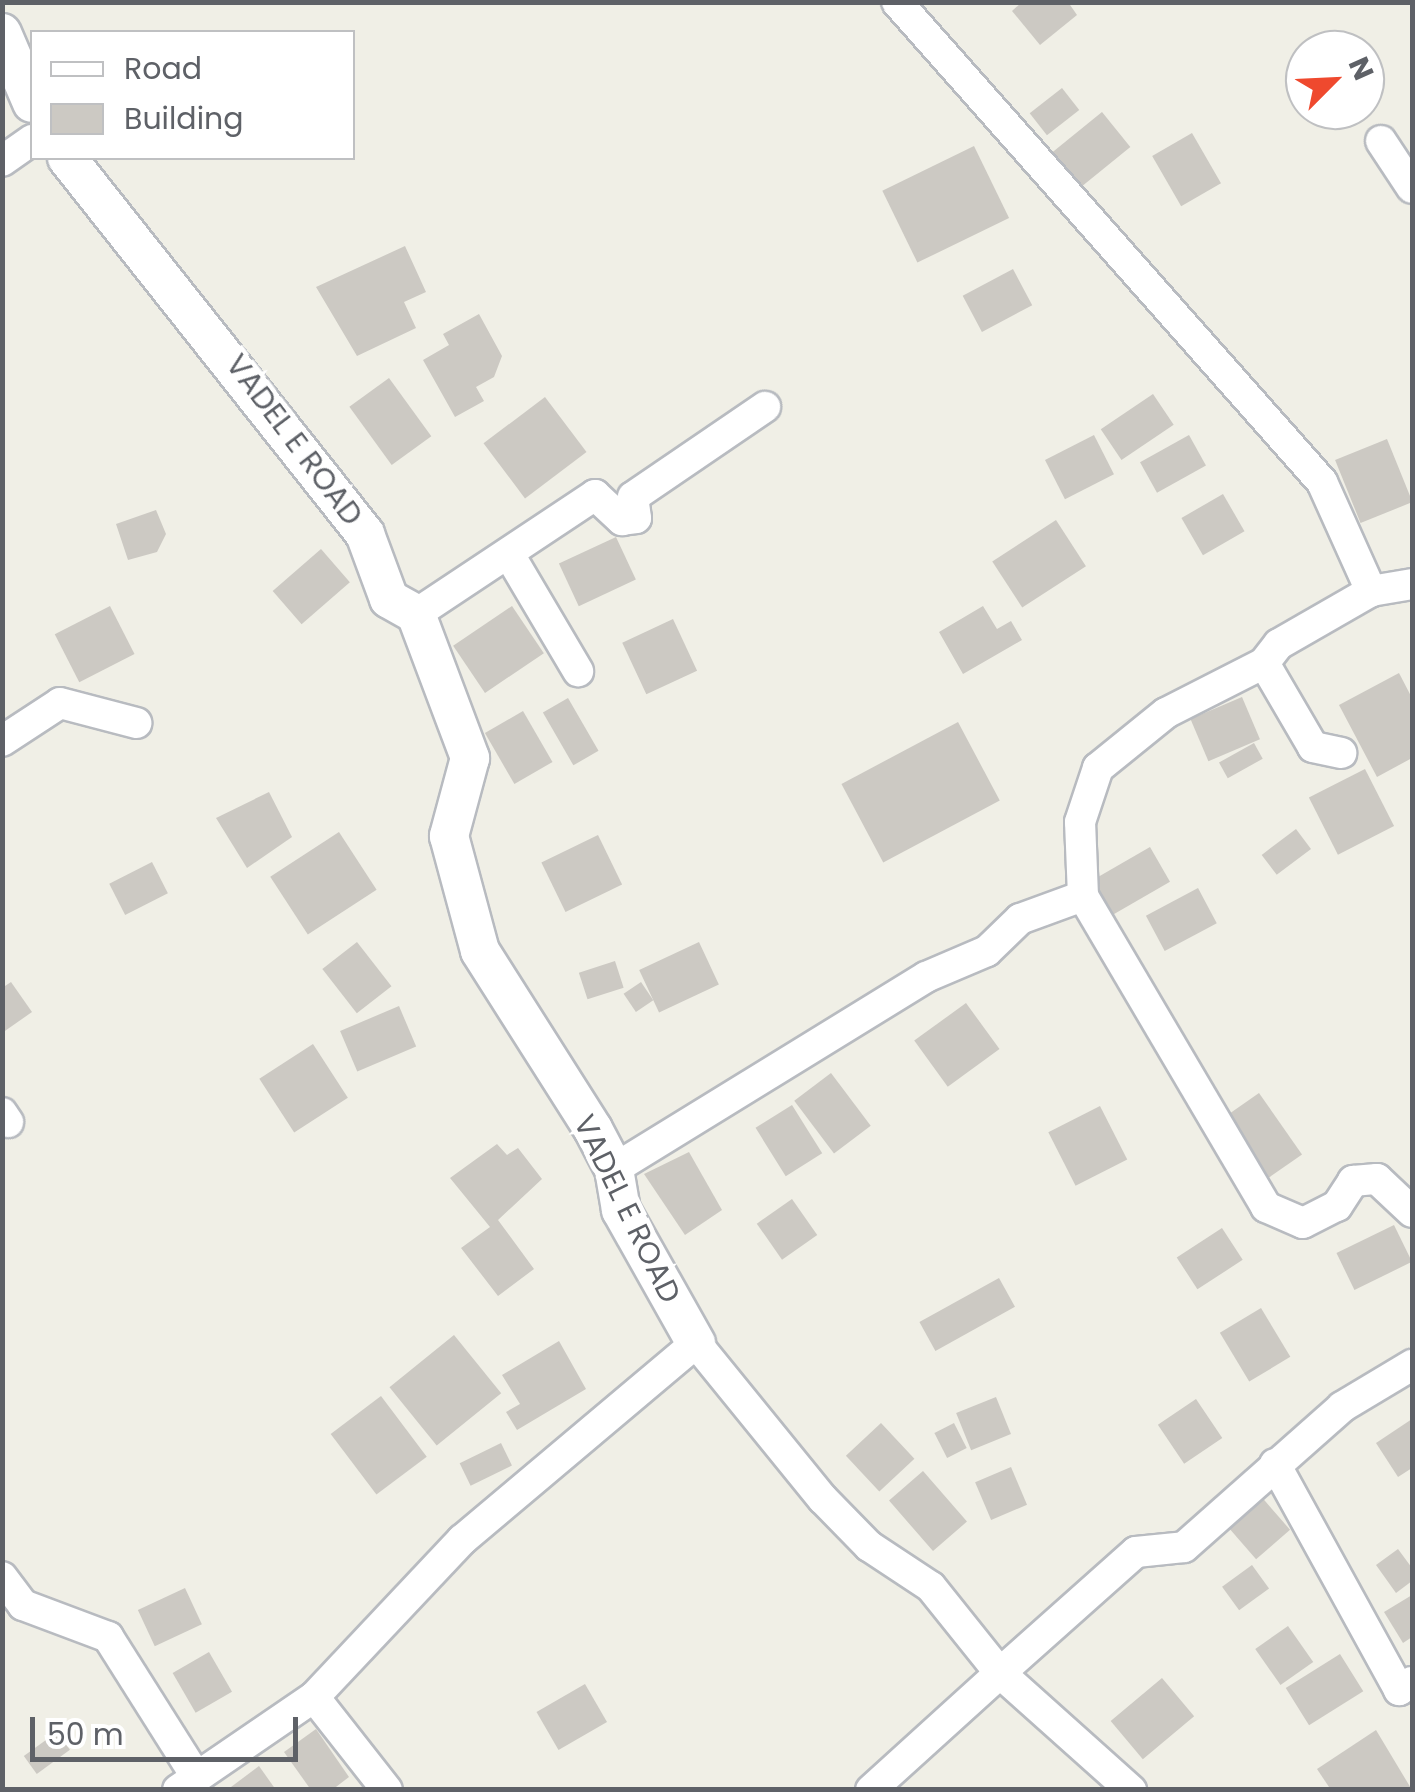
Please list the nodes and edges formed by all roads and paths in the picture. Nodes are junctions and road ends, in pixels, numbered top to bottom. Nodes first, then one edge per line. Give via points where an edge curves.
1 (896, 2) edge
2 (2, 33) edge
3 (30, 98) edge
4 (30, 141) edge
5 (1381, 141) dead end
6 (69, 160) edge
7 (2, 161) edge
8 (1412, 188) edge
9 (765, 408) dead end
10 (510, 556) junction
11 (1412, 584) edge
12 (1371, 592) junction
13 (416, 614) junction
14 (1264, 663) junction
15 (578, 671) dead end
16 (136, 723) dead end
17 (2, 741) edge
18 (1341, 753) dead end
19 (1083, 896) junction
20 (614, 1169) junction
21 (1412, 1212) edge
22 (696, 1344) junction
23 (1412, 1364) edge
24 (1275, 1464) junction
25 (2, 1578) edge
26 (1000, 1673) junction
27 (1412, 1682) edge
28 (314, 1696) junction
29 (186, 1781) edge
30 (387, 1790) edge
31 (871, 1790) edge
32 (1130, 1790) edge

1 - 12 street via 1322,482
2 - 3 street
4 - 7 street
5 - 8 street
6 - 13 street, VADEL E ROAD via 365,534 389,599
9 - 10 street via 633,497 636,518 622,520 596,495
10 - 13 street
10 - 15 street
11 - 12 street
12 - 14 street via 1278,644
13 - 20 street, VADEL E ROAD via 470,758 449,836 480,951
14 - 18 street via 1312,747
14 - 19 street via 1166,712 1098,768 1080,822
16 - 17 street via 60,703
19 - 20 street via 1020,919 987,952 926,977
19 - 21 street via 1266,1208 1302,1223 1336,1206 1354,1181 1377,1179
20 - 22 street, VADEL E ROAD via 620,1210
22 - 26 street via 823,1500 869,1546 931,1587
22 - 28 street via 462,1540
23 - 24 street via 1342,1407
24 - 26 street via 1184,1547 1136,1552
24 - 27 street via 1400,1690
25 - 29 street via 23,1605 108,1637
26 - 31 street
26 - 32 street
28 - 29 street
28 - 30 street

